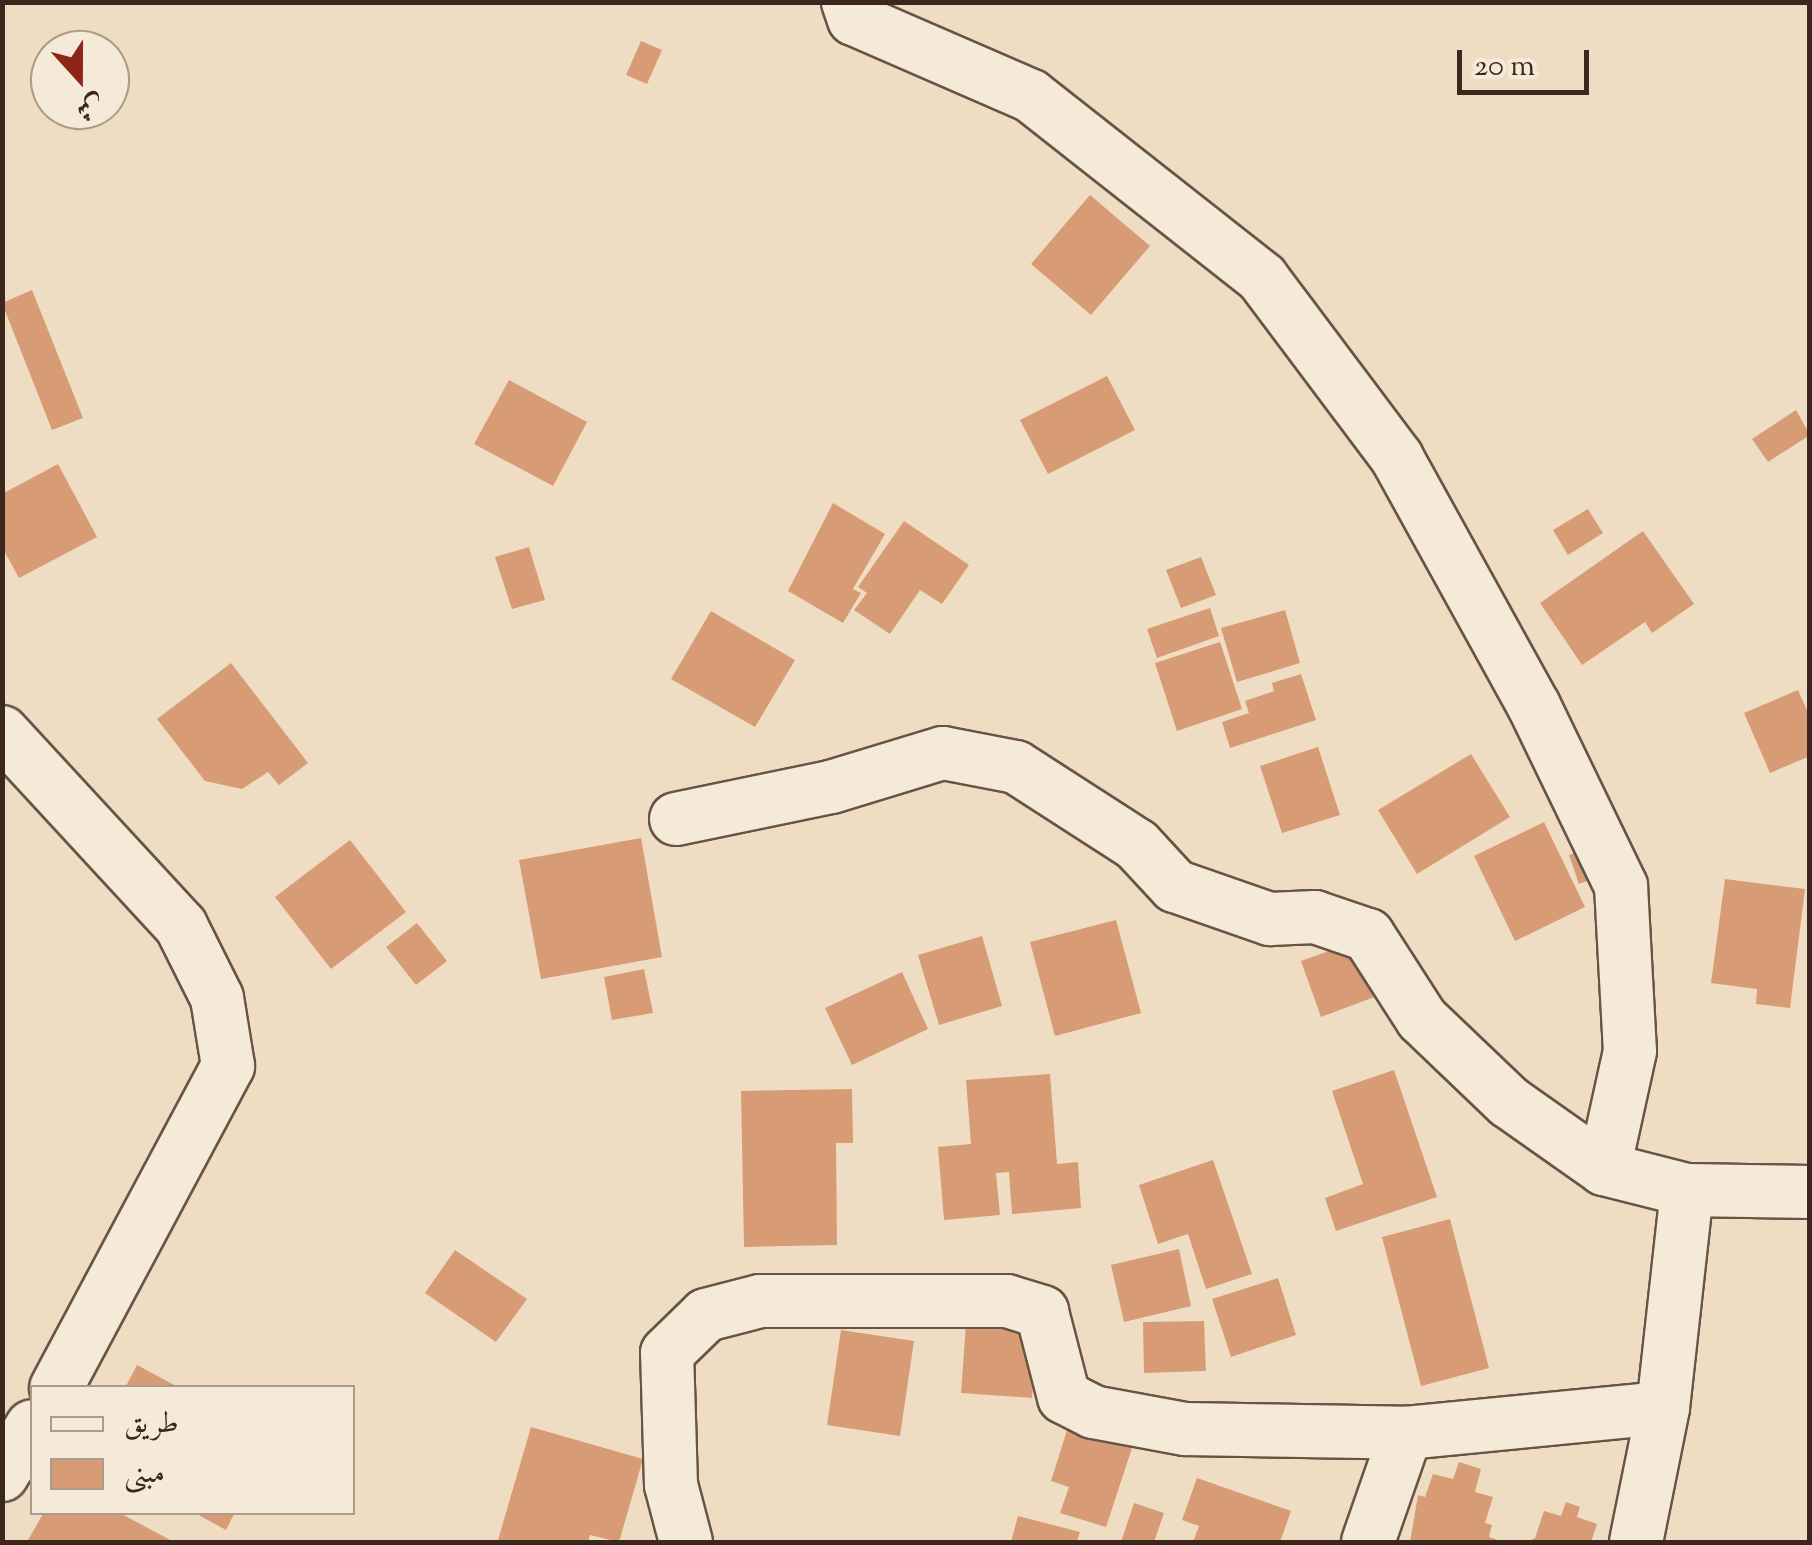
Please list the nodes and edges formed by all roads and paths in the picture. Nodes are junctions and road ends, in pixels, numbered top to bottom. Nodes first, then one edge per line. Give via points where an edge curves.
1 (848, 2) edge
2 (2, 732) edge
3 (676, 819) dead end
4 (1604, 1169) junction
5 (1687, 1190) junction
6 (1810, 1192) edge
7 (58, 1385) edge
8 (1662, 1408) junction
9 (30, 1429) edge
10 (1406, 1433) junction
11 (2, 1476) edge
12 (686, 1542) edge
13 (1368, 1542) edge
14 (1636, 1542) edge

1 - 4 street via 854,18 1031,96 1262,278 1397,458 1534,706 1622,886 1630,1051
2 - 7 street via 181,926 216,998 228,1066
3 - 4 street via 831,787 943,754 1016,768 1137,845 1175,886 1270,920 1315,917 1368,935 1422,1019 1509,1102
4 - 5 street
5 - 6 street
5 - 8 street
8 - 10 street
8 - 14 street
9 - 11 street
10 - 12 street via 1185,1428 1094,1412 1064,1397 1042,1312 1007,1300 760,1301 706,1315 666,1353 671,1485
10 - 13 street

